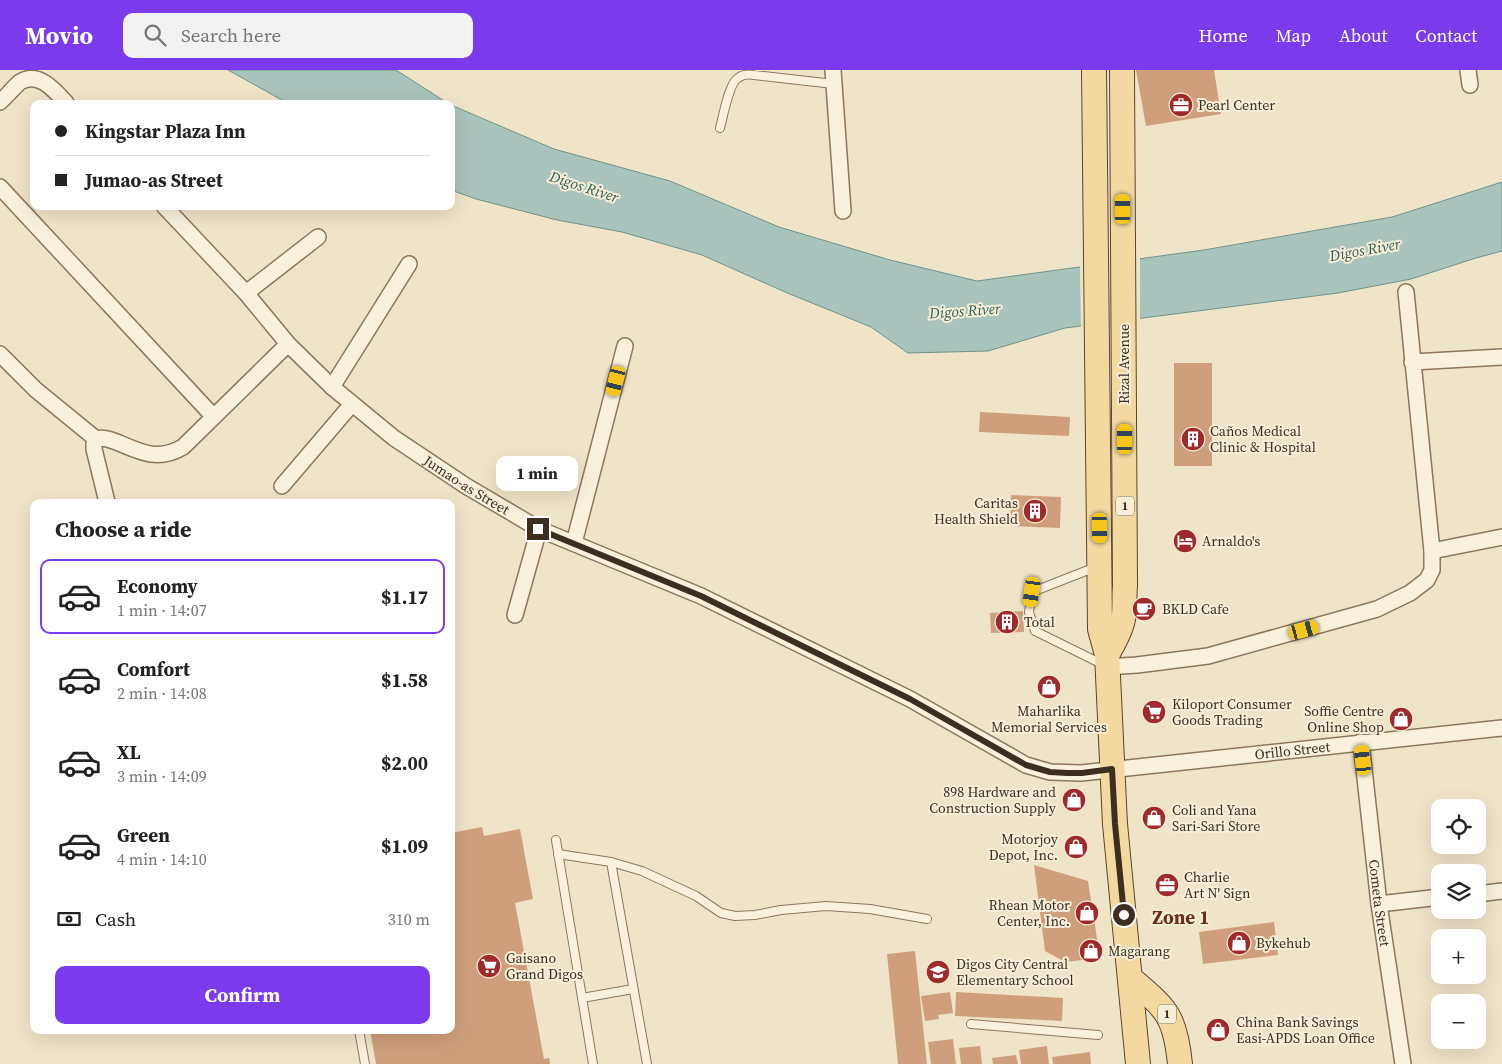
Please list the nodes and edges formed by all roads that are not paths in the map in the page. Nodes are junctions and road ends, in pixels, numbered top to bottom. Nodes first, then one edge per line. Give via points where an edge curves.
1 (1094, 70) edge
2 (1122, 70) edge
3 (834, 77) edge
4 (63, 100) edge
5 (0, 102) edge
6 (720, 128) dead end
7 (0, 187) edge
8 (168, 210) edge
9 (843, 211) dead end
10 (318, 237) dead end
11 (409, 264) dead end
12 (1096, 290) junction
13 (1123, 291) junction
14 (1406, 292) dead end
15 (246, 294) junction
16 (288, 344) junction
17 (625, 346) dead end
18 (0, 354) edge
19 (1502, 357) edge
20 (1412, 362) junction
21 (332, 387) junction
22 (352, 404) junction
23 (213, 416) junction
24 (96, 439) junction
25 (282, 486) dead end
26 (106, 499) edge
27 (538, 529) junction
28 (1502, 537) edge
29 (574, 543) junction
30 (1432, 551) junction
31 (1100, 565) junction
32 (515, 615) dead end
33 (1107, 661) junction
34 (1502, 728) edge
35 (1361, 742) junction
36 (1112, 769) junction
37 (556, 840) dead end
38 (558, 854) junction
39 (611, 862) junction
40 (1502, 891) edge
41 (1486, 893) edge
42 (1431, 898) edge
43 (1379, 904) junction
44 (927, 919) dead end
45 (1130, 978) junction
46 (633, 989) junction
47 (582, 998) junction
48 (971, 1024) dead end
49 (360, 1034) edge
50 (1098, 1035) dead end
51 (365, 1064) edge
52 (593, 1064) edge
53 (647, 1064) edge
54 (1138, 1064) edge
55 (1180, 1064) edge
56 (1403, 1064) edge

1 - 12 main road, Rizal Avenue / 1
2 - 13 main road, Rizal Avenue / 1
3 - 6 lane via 746,74 738,77 733,81
3 - 9 street
4 - 5 street via 46,82 38,79 25,80
7 - 23 street
8 - 15 street, Jumao-as Street
10 - 15 street
11 - 21 street
12 - 13 main road
12 - 31 main road, Rizal Avenue / 1
13 - 33 main road, Rizal Avenue / 1 via 1124,614
14 - 20 street
15 - 16 street, Jumao-as Street
16 - 21 street, Jumao-as Street
16 - 23 street
17 - 29 street
18 - 24 street via 36,390
19 - 20 street
20 - 30 street
21 - 22 street, Jumao-as Street
22 - 25 street
22 - 27 street, Jumao-as Street via 433,465
23 - 24 street via 182,447 169,453 151,454 107,438
24 - 26 street via 94,449
27 - 29 street, Jumao-as Street
27 - 32 street
28 - 30 street
29 - 36 street, Jumao-as Street via 701,596 910,699 1026,765 1067,773
30 - 33 street via 1432,570 1427,580 1410,593 1377,609 1208,656 1137,665
31 - 33 main road, Rizal Avenue / 1 via 1100,628
31 - 33 lane via 1032,592 1029,612 1035,631
33 - 36 main road, Rizal Avenue / 1
34 - 35 street, Orillo Street
35 - 36 street, Orillo Street
35 - 43 street, Cometa Street
36 - 45 main road, Rizal Avenue / 1
37 - 38 lane
38 - 39 lane
38 - 47 lane
39 - 44 lane via 668,882 721,913 735,916 826,906 870,909
39 - 46 lane
40 - 41 street
42 - 43 street
43 - 56 street, Cometa Street
45 - 54 main road, Rizal Avenue / 1
45 - 55 main road, 1 via 1161,1004 1171,1020
46 - 47 lane
46 - 53 lane
47 - 52 lane
48 - 50 lane
49 - 51 lane

